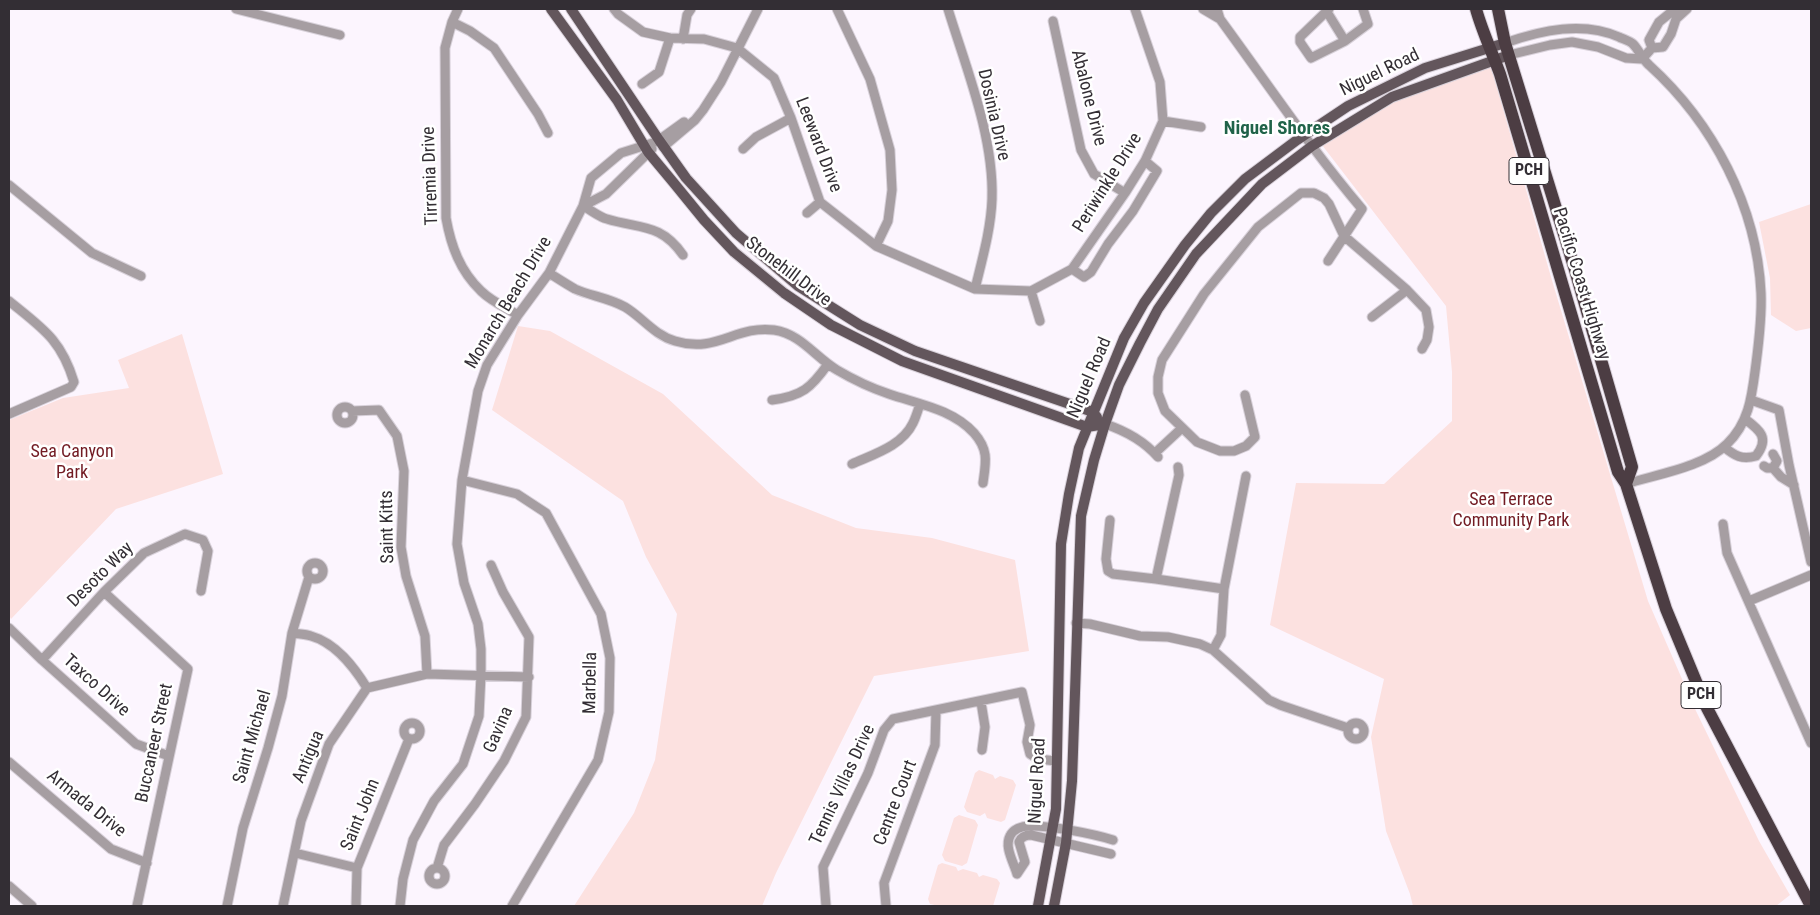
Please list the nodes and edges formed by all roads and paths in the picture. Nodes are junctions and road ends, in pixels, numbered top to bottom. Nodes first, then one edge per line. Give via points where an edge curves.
1 (236, 9) edge
2 (458, 9) edge
3 (551, 9) edge
4 (571, 9) edge
5 (614, 9) edge
6 (691, 9) edge
7 (758, 9) edge
8 (837, 9) edge
9 (948, 9) edge
10 (1135, 9) edge
11 (1203, 9) edge
12 (1217, 9) edge
13 (1363, 9) edge
14 (1476, 9) edge
15 (1498, 9) edge
16 (1687, 9) edge
17 (1328, 10) edge
18 (1673, 14) edge
19 (1220, 19) junction
20 (1053, 21) dead end
21 (452, 22) junction
22 (1656, 27) junction
23 (1671, 34) junction
24 (340, 35) dead end
25 (670, 38) junction
26 (683, 38) junction
27 (1345, 41) junction
28 (1505, 43) junction
29 (737, 48) junction
30 (1652, 48) junction
31 (1493, 54) junction
32 (1509, 55) junction
33 (1642, 59) junction
34 (642, 84) dead end
35 (792, 118) junction
36 (1163, 122) junction
37 (1201, 127) dead end
38 (548, 133) dead end
39 (1304, 135) junction
40 (661, 143) junction
41 (1312, 146) junction
42 (647, 149) junction
43 (743, 149) dead end
44 (1145, 161) junction
45 (9, 185) edge
46 (1125, 193) junction
47 (820, 202) junction
48 (583, 206) junction
49 (807, 213) dead end
50 (1344, 236) junction
51 (876, 246) junction
52 (683, 255) dead end
53 (1328, 261) dead end
54 (1072, 269) junction
55 (549, 273) junction
56 (141, 276) dead end
57 (975, 289) junction
58 (1407, 290) junction
59 (1031, 291) junction
60 (9, 301) edge
61 (518, 315) junction
62 (1372, 317) dead end
63 (1040, 321) dead end
64 (1422, 349) dead end
65 (828, 364) junction
66 (1245, 395) dead end
67 (772, 400) dead end
68 (1750, 400) junction
69 (920, 404) junction
70 (352, 412) dead end
71 (1093, 412) junction
72 (9, 414) edge
73 (1745, 419) junction
74 (1105, 424) junction
75 (1087, 427) junction
76 (1182, 428) junction
77 (1724, 447) junction
78 (1767, 459) junction
79 (852, 464) dead end
80 (1178, 467) dead end
81 (1791, 474) junction
82 (1246, 476) dead end
83 (462, 480) junction
84 (983, 483) dead end
85 (1626, 484) junction
86 (1794, 485) junction
87 (1110, 520) dead end
88 (1723, 524) dead end
89 (1811, 562) edge
90 (491, 565) dead end
91 (1811, 575) edge
92 (309, 577) dead end
93 (1156, 579) junction
94 (1224, 589) junction
95 (104, 592) junction
96 (201, 592) dead end
97 (1749, 600) junction
98 (1076, 623) junction
99 (9, 628) edge
100 (292, 634) junction
101 (1213, 650) junction
102 (42, 660) junction
103 (427, 674) junction
104 (481, 675) junction
105 (529, 677) junction
106 (367, 688) junction
107 (981, 702) junction
108 (936, 711) junction
109 (1348, 728) dead end
110 (409, 739) dead end
111 (1811, 743) edge
112 (982, 750) dead end
113 (169, 756) junction
114 (1056, 761) junction
115 (9, 762) edge
116 (1053, 828) junction
117 (1068, 831) junction
118 (1051, 840) junction
119 (1114, 840) dead end
120 (1066, 843) junction
121 (295, 853) junction
122 (1112, 854) dead end
123 (147, 863) junction
124 (357, 868) junction
125 (437, 868) dead end
126 (9, 886) edge
127 (32, 906) edge
128 (137, 906) edge
129 (227, 906) edge
130 (282, 906) edge
131 (356, 906) edge
132 (400, 906) edge
133 (512, 906) edge
134 (825, 906) edge
135 (886, 906) edge
136 (1038, 906) edge
137 (1054, 906) edge
138 (1811, 906) edge

1 - 24 street
2 - 21 street, Tirremia Drive
3 - 42 main road, Stonehill Drive via 612,93
4 - 40 main road, Stonehill Drive
5 - 25 street, Leeward Drive via 643,32
6 - 26 street
7 - 29 street
8 - 51 street via 870,80 890,150 892,190 888,221
9 - 57 street, Dosinia Drive via 982,120 990,164 991,208
10 - 36 street, Periwinkle Drive via 1160,82
11 - 19 street
12 - 19 street
13 - 27 street via 1368,24
14 - 31 highway, Pacific Coast Highway / PCH
15 - 28 highway, Pacific Coast Highway / PCH
16 - 18 street
17 - 27 street
17 - 27 street via 1299,40 1311,58
18 - 22 street via 1664,17
18 - 23 street
19 - 39 street
20 - 46 street, Abalone Drive via 1082,150 1094,174
21 - 38 street via 470,30 494,48
21 - 61 street, Tirremia Drive via 445,48 444,72 446,218 451,243 461,266 482,292
22 - 23 street
22 - 30 street via 1649,40
23 - 30 street via 1663,47
25 - 26 street, Leeward Drive
25 - 34 street via 659,72
26 - 29 street, Leeward Drive via 704,39
28 - 31 main road
28 - 32 highway, Pacific Coast Highway / PCH
28 - 33 street via 1541,32 1575,28 1618,36 1633,44
29 - 35 street, Leeward Drive via 774,78
29 - 40 street, Monarch Beach Drive via 703,110 691,116
30 - 33 street
31 - 32 main road
31 - 39 main road, Niguel Road via 1426,68 1348,106
31 - 41 main road, Niguel Road via 1392,97
31 - 85 highway, Pacific Coast Highway / PCH via 1618,472
32 - 33 street via 1572,42 1598,47 1626,58
32 - 85 highway, Pacific Coast Highway / PCH via 1632,467
33 - 68 street via 1686,105 1707,134 1736,183 1751,225 1761,294 1759,343
35 - 43 street via 756,137
35 - 47 street, Leeward Drive
36 - 37 street
36 - 44 street, Periwinkle Drive
39 - 41 street
39 - 71 main road, Niguel Road via 1245,179 1185,245 1124,338
40 - 42 street, Monarch Beach Drive
40 - 71 main road, Stonehill Drive via 698,192 736,233 798,286 860,325 915,351
41 - 50 street via 1362,209
41 - 74 main road, Niguel Road via 1262,184 1196,254 1140,343 1119,385
42 - 48 street, Monarch Beach Drive via 606,194
42 - 48 street, Monarch Beach Drive via 621,153 591,178
42 - 75 main road, Stonehill Drive via 734,252 784,293 831,325 902,361
44 - 46 street, Periwinkle Drive
44 - 54 street via 1157,172 1133,211 1091,272 1084,277
45 - 56 street via 92,253
46 - 54 street, Periwinkle Drive
47 - 49 street
47 - 51 street, Leeward Drive
48 - 52 street via 606,219 659,232 675,242
48 - 55 street, Monarch Beach Drive
50 - 53 street
50 - 58 street
50 - 76 street via 1324,198 1314,193 1302,193 1258,227 1204,294 1162,360 1158,392 1165,411
51 - 57 street, Leeward Drive
54 - 59 street, Periwinkle Drive
55 - 61 street, Monarch Beach Drive
55 - 65 street via 576,289 626,308 672,341 705,345 759,328 777,330 796,336
57 - 59 street, Leeward Drive
58 - 62 street
58 - 64 street via 1426,310 1429,327
59 - 63 street
60 - 72 street via 57,343 74,382 71,387
61 - 83 street, Monarch Beach Drive via 487,365 478,391
65 - 67 street via 816,382 803,392
65 - 69 street via 863,384
66 - 76 street via 1255,437 1246,446 1234,451 1220,451 1197,442
68 - 73 street
68 - 81 street via 1779,410
69 - 79 street via 902,439
69 - 84 street via 961,421 982,444 986,457
70 - 103 street, Saint Kitts via 379,410 397,436 404,471 401,547 406,576 425,636
71 - 74 main road, Stonehill Drive
71 - 75 main road, Niguel Road
73 - 77 street via 1738,433
73 - 78 street via 1760,432
74 - 75 main road, Stonehill Drive
74 - 76 street, Stonehill Drive via 1138,439 1157,455
74 - 98 main road, Niguel Road via 1081,516
75 - 114 main road, Niguel Road via 1077,457 1061,544
77 - 78 street via 1742,458
77 - 85 street via 1702,462
78 - 81 street
78 - 86 street via 1781,477
80 - 93 street
81 - 86 street
82 - 94 street
83 - 104 street, Monarch Beach Drive via 457,544 464,583 478,624
83 - 133 street, Marbella via 517,494 546,513 601,614 610,658 610,712 598,760
85 - 138 highway, Pacific Coast Highway / PCH via 1666,609 1707,708
86 - 89 street
87 - 93 street via 1105,564 1108,571
88 - 97 street via 1727,552
90 - 105 street, Gavina via 529,637
91 - 97 street
92 - 100 street, Saint Michael
93 - 94 street
94 - 101 street via 1221,635
95 - 96 street, Desoto Way via 144,553 184,534 202,540 208,551
95 - 102 street, Desoto Way
95 - 113 street, Buccaneer Street via 188,669
97 - 111 street
98 - 101 street via 1140,636 1180,639
98 - 117 main road, Niguel Road
99 - 102 street, Taxco Drive
100 - 106 street via 311,636 331,646 357,671
100 - 129 street, Saint Michael via 282,696 243,828
101 - 109 street via 1269,700
102 - 113 street, Taxco Drive via 136,744
103 - 104 street
103 - 106 street
104 - 105 street
104 - 132 street, Monarch Beach Drive via 479,716 463,764 434,801 414,840 403,879
105 - 125 street, Gavina via 526,717 504,762 444,845
106 - 121 street, Antigua via 329,744 301,821
107 - 108 street, Tennis Villas Drive
107 - 112 street via 985,728
107 - 114 street, Tennis Villas Drive via 1022,692 1030,725 1027,742 1030,754 1038,759
108 - 134 street, Tennis Villas Drive via 893,719 884,730 868,773 823,867
108 - 135 street, Centre Court via 935,745 884,883
110 - 124 street, Saint John
113 - 123 street, Buccaneer Street
114 - 116 main road, Niguel Road
115 - 123 street, Armada Drive via 111,849
116 - 117 street
116 - 118 main road, Niguel Road
116 - 118 street via 1028,826 1010,836 1008,846 1017,874 1025,862 1019,847 1020,838 1031,835
117 - 119 street
117 - 120 main road, Niguel Road
118 - 120 street
118 - 136 main road, Niguel Road
120 - 122 street
120 - 137 main road, Niguel Road
121 - 124 street
121 - 130 street, Antigua
123 - 128 street, Buccaneer Street
124 - 131 street, Saint John
126 - 127 street

